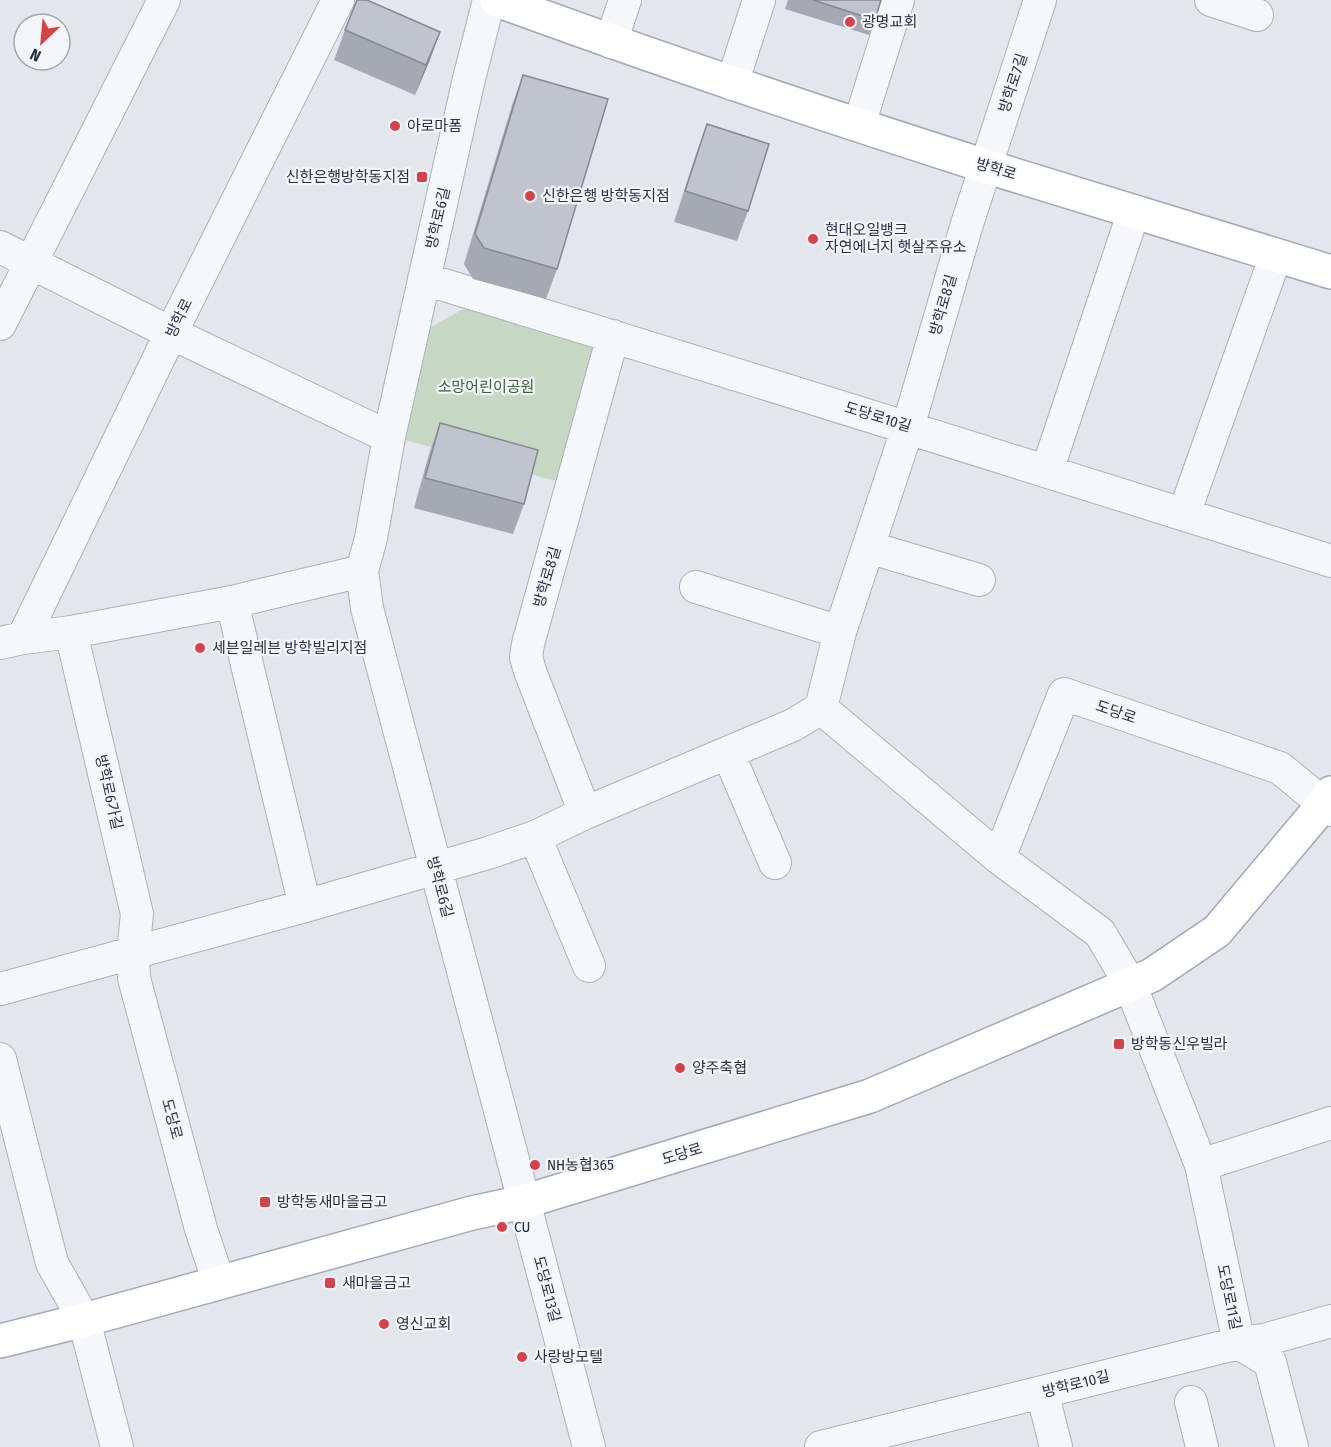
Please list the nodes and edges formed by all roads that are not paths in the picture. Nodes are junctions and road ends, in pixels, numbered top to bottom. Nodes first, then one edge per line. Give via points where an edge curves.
1 (164, 0) edge
2 (338, 0) edge
3 (489, 0) edge
4 (497, 0) edge
5 (625, 0) edge
6 (759, 0) edge
7 (898, 0) edge
8 (1040, 0) edge
9 (1211, 0) edge
10 (1257, 15) dead end
11 (611, 42) junction
12 (732, 84) junction
13 (859, 124) junction
14 (985, 166) junction
15 (1134, 211) junction
16 (0, 247) edge
17 (1276, 255) junction
18 (31, 262) junction
19 (1331, 272) edge
20 (424, 279) junction
21 (0, 324) edge
22 (171, 333) junction
23 (613, 336) junction
24 (908, 427) junction
25 (388, 437) junction
26 (1047, 471) junction
27 (1184, 514) junction
28 (868, 547) junction
29 (1328, 551) edge
30 (362, 571) junction
31 (979, 580) dead end
32 (696, 588) dead end
33 (232, 602) junction
34 (71, 632) junction
35 (840, 632) junction
36 (12, 641) edge
37 (821, 708) junction
38 (728, 753) junction
39 (1328, 803) edge
40 (585, 813) junction
41 (535, 837) junction
42 (999, 858) junction
43 (775, 863) dead end
44 (435, 868) junction
45 (305, 906) junction
46 (132, 953) junction
47 (589, 966) dead end
48 (1130, 984) junction
49 (0, 989) edge
50 (0, 1059) edge
51 (1331, 1123) edge
52 (1201, 1165) junction
53 (523, 1202) junction
54 (219, 1283) junction
55 (84, 1320) junction
56 (1331, 1321) edge
57 (0, 1341) edge
58 (1239, 1343) junction
59 (1042, 1392) junction
60 (1191, 1402) dead end
61 (901, 1437) edge
62 (117, 1447) edge
63 (589, 1447) edge
64 (821, 1447) edge
65 (1056, 1447) edge
66 (1202, 1447) edge
67 (1292, 1447) edge

1 - 18 street
2 - 22 street, 방학로
3 - 20 street, 방학로6길
4 - 11 main road, 방학로
5 - 11 street
6 - 12 street
7 - 13 street
8 - 14 street, 방학로7길
9 - 10 street
11 - 12 main road, 방학로
12 - 13 main road, 방학로
13 - 14 main road, 방학로
14 - 15 main road, 방학로
14 - 24 street, 방학로8길
15 - 17 main road, 방학로
15 - 26 street
16 - 18 street
17 - 19 main road, 방학로
17 - 27 street
18 - 21 street
18 - 22 street
20 - 23 street, 도당로10길
20 - 25 street, 방학로6길
22 - 25 street
22 - 36 street, 방학로
23 - 24 street, 도당로10길
23 - 40 street, 방학로8길 via 526,657
24 - 26 street, 도당로10길
24 - 28 street, 방학로8길
25 - 30 street, 방학로6길
26 - 27 street, 도당로10길
27 - 29 street, 도당로10길
28 - 31 street
28 - 35 street, 방학로8길
30 - 33 street
30 - 44 street, 방학로6길 via 367,608
32 - 35 street
33 - 34 street
33 - 45 street
34 - 36 street
34 - 46 street, 방학로6가길 via 137,914
35 - 37 street, 방학로8길
37 - 38 street via 793,725
37 - 42 street
38 - 40 street
38 - 43 street
39 - 42 street, 도당로 via 1280,768 1064,694
39 - 48 main road, 도당로 via 1216,931 1152,975
40 - 41 street
41 - 44 street
41 - 47 street
42 - 48 street via 1100,933
44 - 45 street
44 - 53 street, 방학로6길
45 - 46 street
46 - 49 street
46 - 54 street, 도당로 via 134,978
48 - 52 street, 도당로11길
48 - 53 main road, 도당로 via 870,1096
50 - 55 street via 52,1263
51 - 52 street
52 - 58 street, 도당로11길
53 - 54 main road, 도당로
53 - 63 street, 도당로13길
54 - 55 main road, 도당로
55 - 57 main road, 도당로
55 - 62 street
56 - 58 street, 방학로10길
58 - 59 street, 방학로10길
58 - 67 street, 도당로11길 via 1270,1362
59 - 61 street, 방학로10길
59 - 65 street
60 - 66 street
61 - 64 street, 방학로10길

